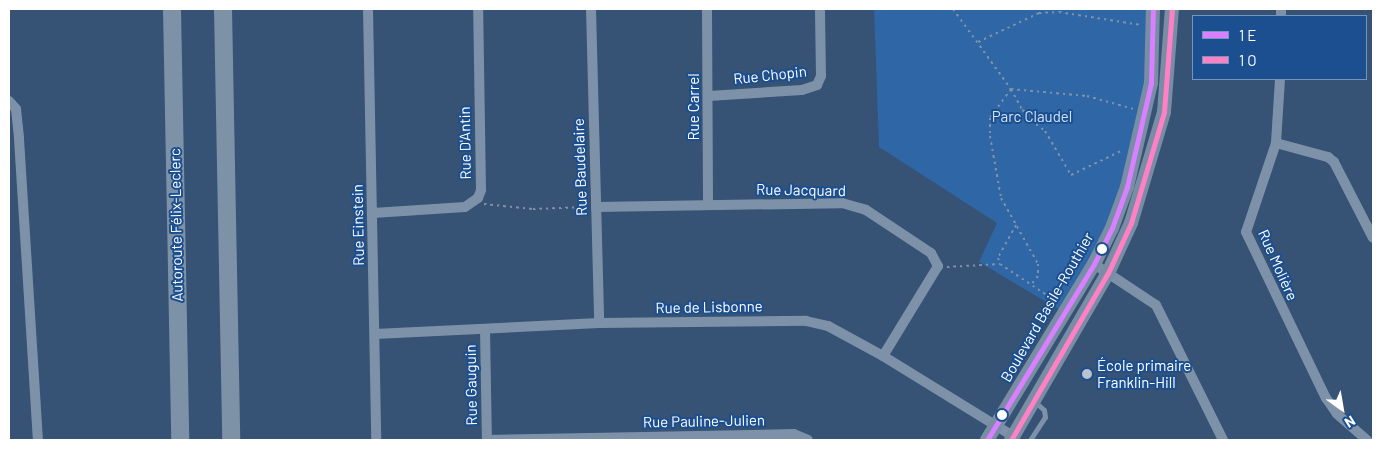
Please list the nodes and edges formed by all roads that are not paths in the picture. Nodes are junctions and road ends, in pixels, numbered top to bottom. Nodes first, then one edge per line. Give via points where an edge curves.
1 (172, 9) edge
2 (223, 9) edge
3 (368, 9) edge
4 (478, 9) edge
5 (591, 9) edge
6 (707, 9) edge
7 (820, 9) edge
8 (1153, 9) edge
9 (1172, 9) edge
10 (1280, 80) edge
11 (709, 96) junction
12 (9, 101) edge
13 (1276, 143) junction
14 (708, 204) junction
15 (596, 207) junction
16 (373, 213) junction
17 (1373, 238) edge
18 (1094, 264) junction
19 (1108, 273) junction
20 (599, 324) junction
21 (485, 329) junction
22 (375, 334) junction
23 (883, 356) junction
24 (1034, 401) junction
25 (996, 426) junction
26 (1012, 438) edge
27 (598, 439) edge
28 (38, 440) edge
29 (180, 440) edge
30 (231, 440) edge
31 (376, 440) edge
32 (487, 440) edge
33 (808, 440) edge
34 (987, 440) edge
35 (1030, 440) edge
36 (1222, 440) edge
37 (1367, 440) edge

1 - 29 highway, Autoroute Félix-Leclerc
2 - 30 highway
3 - 16 street, Rue Einstein
4 - 16 street, Rue D'Antin via 481,190 465,207
5 - 15 street, Rue Baudelaire
6 - 11 street, Rue Carrel
7 - 11 street, Rue Chopin via 821,76 816,85 802,90
8 - 18 street, Boulevard Basile-Routhier via 1155,52 1146,112 1127,187
9 - 19 street via 1164,112 1142,193
10 - 13 street, Rue Molière
11 - 14 street, Rue Carrel
12 - 28 street via 16,109 19,140
13 - 17 street via 1328,157 1334,162
13 - 37 street, Rue Molière via 1246,232 1326,398 1337,414
14 - 15 street, Rue Jacquard
14 - 23 street, Rue Jacquard via 842,203 856,206 931,253 938,268
15 - 20 street, Rue Baudelaire
16 - 22 street, Rue Einstein
18 - 19 street
18 - 25 street, Boulevard Basile-Routhier
19 - 24 street
19 - 36 street via 1156,305
20 - 21 street, Rue de Lisbonne
20 - 23 street, Rue de Lisbonne via 806,321 828,326
21 - 22 street, Rue de Lisbonne
21 - 32 street, Rue Gauguin
22 - 31 street, Rue Einstein
23 - 25 street, Rue de Lisbonne
24 - 26 street
24 - 35 lane via 1044,410 1045,417
25 - 26 street, Rue de Lisbonne
25 - 34 street, Boulevard Basile-Routhier
27 - 32 street, Rue Pauline-Julien
27 - 33 street, Rue Pauline-Julien via 794,434

